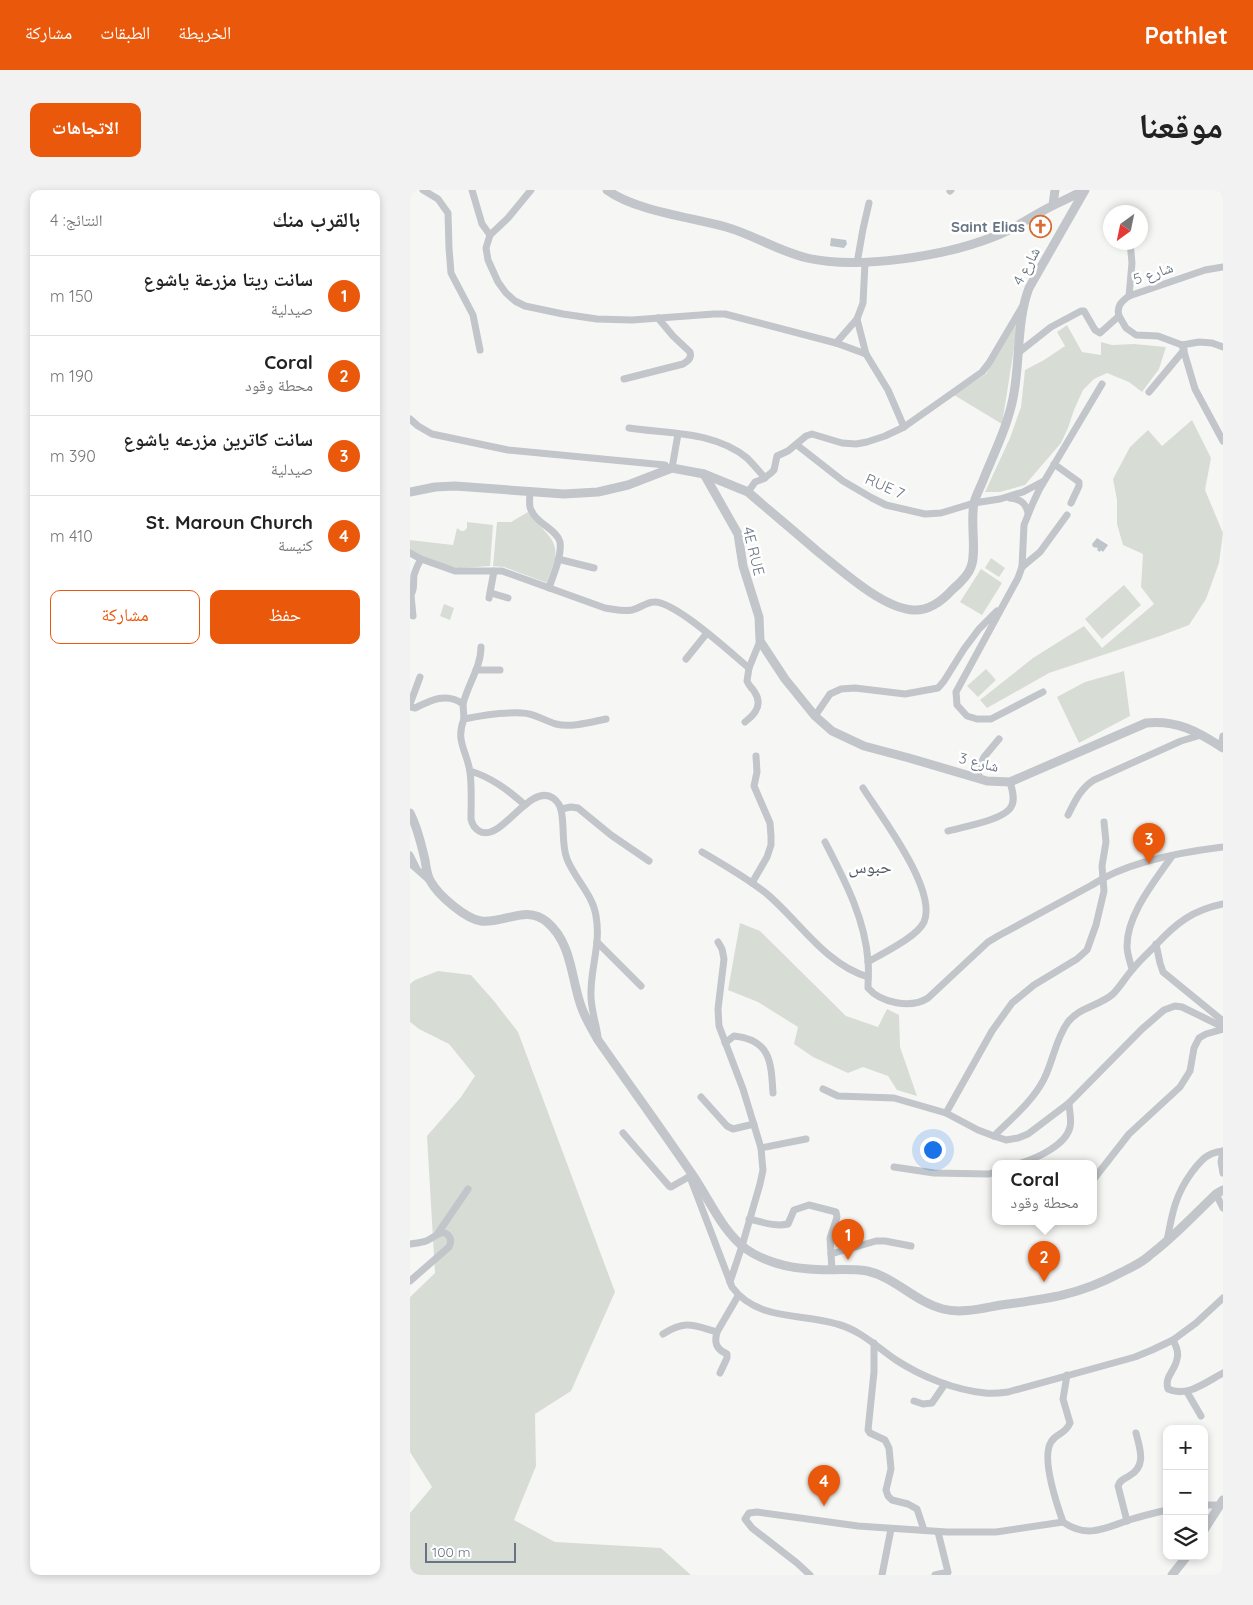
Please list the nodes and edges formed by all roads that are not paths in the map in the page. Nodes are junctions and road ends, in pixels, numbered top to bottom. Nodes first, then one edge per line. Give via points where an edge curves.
1 (423, 190) edge
2 (472, 190) edge
3 (531, 190) edge
4 (607, 190) edge
5 (1054, 190) edge
6 (1085, 190) edge
7 (869, 203) dead end
8 (1053, 205) junction
9 (490, 235) junction
10 (1131, 250) edge
11 (861, 263) junction
12 (1223, 267) edge
13 (1129, 296) junction
14 (1023, 304) junction
15 (1119, 316) junction
16 (658, 318) junction
17 (857, 319) junction
18 (836, 343) junction
19 (1223, 347) edge
20 (1183, 348) junction
21 (480, 350) dead end
22 (1018, 353) junction
23 (866, 354) junction
24 (624, 379) dead end
25 (1102, 384) dead end
26 (1150, 392) dead end
27 (410, 419) edge
28 (904, 427) junction
29 (629, 428) dead end
30 (678, 434) junction
31 (1223, 441) edge
32 (797, 445) junction
33 (1054, 464) junction
34 (671, 469) junction
35 (704, 474) junction
36 (765, 478) junction
37 (1044, 480) junction
38 (530, 491) junction
39 (410, 492) edge
40 (748, 492) junction
41 (1007, 498) junction
42 (974, 503) junction
43 (1071, 503) dead end
44 (1028, 514) junction
45 (1067, 514) dead end
46 (410, 553) edge
47 (422, 559) junction
48 (558, 559) junction
49 (1022, 567) junction
50 (594, 568) dead end
51 (494, 571) junction
52 (549, 588) junction
53 (411, 596) edge
54 (508, 598) dead end
55 (1001, 607) junction
56 (413, 616) dead end
57 (707, 634) junction
58 (760, 641) junction
59 (481, 647) dead end
60 (686, 659) dead end
61 (750, 668) junction
62 (476, 670) junction
63 (500, 670) dead end
64 (420, 677) dead end
65 (1043, 692) dead end
66 (463, 704) junction
67 (815, 716) junction
68 (464, 719) junction
69 (606, 719) dead end
70 (745, 722) dead end
71 (1201, 735) junction
72 (1223, 736) edge
73 (999, 739) dead end
74 (1222, 747) edge
75 (756, 756) dead end
76 (470, 771) junction
77 (979, 777) junction
78 (1010, 782) junction
79 (863, 788) dead end
80 (525, 805) junction
81 (561, 809) junction
82 (410, 813) edge
83 (1068, 815) dead end
84 (1104, 822) dead end
85 (948, 831) dead end
86 (825, 842) dead end
87 (1223, 847) edge
88 (702, 852) dead end
89 (410, 855) edge
90 (1172, 856) junction
91 (649, 861) dead end
92 (413, 866) edge
93 (1103, 878) junction
94 (430, 882) junction
95 (752, 883) junction
96 (1223, 904) edge
97 (598, 942) junction
98 (718, 942) dead end
99 (1156, 944) junction
100 (868, 962) junction
101 (1132, 969) junction
102 (868, 977) junction
103 (641, 986) dead end
104 (1223, 1021) edge
105 (1223, 1029) edge
106 (598, 1040) junction
107 (725, 1043) junction
108 (823, 1089) dead end
109 (773, 1094) dead end
110 (701, 1097) dead end
111 (1069, 1103) junction
112 (946, 1113) junction
113 (754, 1124) junction
114 (623, 1133) dead end
115 (994, 1136) junction
116 (806, 1139) dead end
117 (761, 1148) junction
118 (1223, 1151) edge
119 (1027, 1160) edge
120 (894, 1167) dead end
121 (992, 1173) edge
122 (1223, 1174) edge
123 (1097, 1175) edge
124 (691, 1176) junction
125 (468, 1189) dead end
126 (1219, 1192) edge
127 (1223, 1208) edge
128 (749, 1219) junction
129 (438, 1233) junction
130 (1167, 1241) junction
131 (410, 1244) edge
132 (742, 1246) junction
133 (911, 1246) dead end
134 (831, 1254) junction
135 (832, 1270) junction
136 (410, 1281) edge
137 (730, 1282) junction
138 (738, 1296) junction
139 (1223, 1298) edge
140 (717, 1332) junction
141 (663, 1334) dead end
142 (1173, 1340) junction
143 (874, 1343) junction
144 (720, 1373) dead end
145 (1223, 1373) edge
146 (1066, 1375) junction
147 (945, 1384) junction
148 (1187, 1392) junction
149 (914, 1402) dead end
150 (1200, 1416) dead end
151 (1136, 1433) dead end
152 (1221, 1502) edge
153 (1208, 1504) edge
154 (1163, 1511) edge
155 (1127, 1521) junction
156 (1063, 1522) junction
157 (1208, 1523) edge
158 (891, 1529) junction
159 (924, 1530) junction
160 (938, 1532) junction
161 (1184, 1560) edge
162 (948, 1574) edge
163 (810, 1575) edge
164 (882, 1575) edge
165 (935, 1575) edge
166 (1172, 1575) edge

1 - 21 street via 438,199 448,213 451,273 473,314
2 - 9 street via 482,224
3 - 9 street
4 - 11 street via 637,205 742,232 809,259
5 - 8 street
6 - 8 street
6 - 14 street, شارع 4
7 - 11 street via 862,229
8 - 11 street via 1012,229 974,244 914,257
9 - 16 street via 486,248 488,260 498,282 506,293 525,306 597,319
10 - 13 street
11 - 17 street via 863,303
12 - 13 street, شارع 5
13 - 15 street, شارع 5 via 1121,302
14 - 22 street, شارع 4
14 - 28 street via 982,372
15 - 20 street via 1126,328 1136,335 1158,336
15 - 22 street, شارع 5 via 1099,333 1081,310 1051,327
16 - 18 street via 719,314
16 - 24 street via 691,357 683,364
17 - 18 street
17 - 23 street
18 - 23 street
19 - 20 street via 1199,342
20 - 26 street
20 - 31 street via 1195,389
22 - 42 street, شارع 4 via 1010,411
23 - 28 street via 888,390
25 - 33 street
27 - 34 street via 432,434 508,450 665,465
28 - 32 street via 856,444 812,434
29 - 30 street
30 - 34 street
30 - 36 street via 726,445 746,458
32 - 36 street via 777,456 774,470
32 - 42 street, RUE 7 via 843,481 886,504 933,514
33 - 37 street
33 - 43 street via 1079,482
34 - 35 street, شارع 4
34 - 38 street via 598,492
35 - 40 street, شارع 4
35 - 58 street, 4E RUE via 738,534 743,566 759,616
36 - 40 street via 755,482
37 - 41 street
37 - 44 street
38 - 39 street via 455,486
38 - 48 street via 530,508 535,517 560,541
40 - 42 street, شارع 4 via 846,575 894,606 911,610 938,603 972,566
41 - 42 street
41 - 44 street via 1020,500 1026,505
44 - 49 street via 1024,525
45 - 49 street via 1040,552
46 - 47 street
47 - 51 street via 455,571
47 - 53 street via 414,576
48 - 50 street
48 - 52 street
49 - 55 street
51 - 52 street
51 - 54 street via 490,596
52 - 57 street via 620,611 653,602 661,603 670,606
53 - 56 street
55 - 65 street via 956,692 958,704 967,716 991,719
55 - 67 street via 979,629 938,688 905,694 841,689 830,694
57 - 60 street
57 - 61 street
58 - 61 street
58 - 67 street, شارع 3
59 - 62 street
61 - 70 street via 747,681 755,692 758,705 754,715
62 - 63 street
62 - 66 street
64 - 66 street via 411,707 448,697
66 - 68 street
67 - 77 street, شارع 3 via 832,731 864,746
68 - 69 street via 487,714 523,713 564,725
68 - 76 street via 460,737
71 - 74 street, شارع 3
71 - 78 street, شارع 3 via 1174,723 1146,723
71 - 83 street via 1094,780 1081,791
72 - 74 street
73 - 77 street via 984,757 978,769
75 - 95 street via 758,772 754,786 770,823 771,845
76 - 80 street via 498,784
76 - 80 street via 471,819 480,832 493,831
77 - 78 street, شارع 3 via 987,781
78 - 85 street via 1013,799 1010,810 998,817
79 - 100 street via 916,872 926,904 924,921 918,930
80 - 81 street via 547,795
81 - 91 street via 578,808
81 - 97 street via 563,843 574,873 592,900
82 - 94 street via 417,828
84 - 93 street
86 - 100 street via 856,908
87 - 90 street
88 - 95 street
89 - 92 street
90 - 93 street
90 - 101 street via 1132,920 1127,948
92 - 94 street
93 - 102 street via 988,942 920,1002 903,1004 875,996 868,988
93 - 112 street via 1104,891 1087,950 1012,1003 992,1031
94 - 106 street via 458,910 480,921 528,914 548,922 560,936 568,954 581,1005
95 - 102 street via 830,956
96 - 99 street via 1190,915
97 - 103 street
97 - 106 street via 590,993
98 - 107 street via 724,959 717,1017
99 - 101 street
99 - 104 street via 1163,972
100 - 102 street
101 - 115 street via 1112,994 1072,1017 1063,1030 1038,1088
105 - 111 street via 1182,1007 1168,1008 1142,1029
105 - 123 street via 1199,1038 1190,1071 1180,1087 1130,1134
106 - 124 street
107 - 109 street via 734,1036 748,1038 762,1047 768,1056
107 - 113 street
108 - 112 street via 838,1096 894,1098
110 - 113 street via 727,1126 733,1129
111 - 115 street via 1028,1134 1006,1140
111 - 119 street via 1070,1126 1063,1140
112 - 115 street
113 - 117 street
114 - 124 street via 668,1186
116 - 117 street
117 - 128 street via 763,1170
118 - 122 street
118 - 130 street via 1211,1153 1200,1162 1181,1188
120 - 121 street via 946,1174
124 - 132 street
124 - 137 street
125 - 129 street
126 - 127 street
126 - 130 street
128 - 132 street
128 - 134 street via 786,1225 794,1210 809,1206 834,1211 837,1214 830,1238
129 - 131 street via 425,1242
129 - 136 street via 449,1236 449,1247
130 - 135 street via 1149,1257 1087,1289 979,1309 945,1310 883,1276
132 - 135 street via 776,1263
132 - 137 street
133 - 134 street via 885,1241
134 - 135 street
137 - 138 street
138 - 140 street
138 - 143 street via 772,1313 838,1324
139 - 142 street
140 - 141 street via 679,1325
140 - 144 street via 715,1340 720,1350 727,1354
142 - 146 street via 1135,1357
142 - 148 street via 1177,1360 1166,1384 1171,1391
143 - 147 street via 897,1360
143 - 159 street via 868,1430 885,1440 889,1448 888,1496 917,1509
145 - 148 street
146 - 147 street via 1008,1392 987,1393
146 - 156 street via 1062,1394 1070,1423 1053,1439 1049,1450 1053,1491
147 - 149 street via 932,1403
148 - 150 street
151 - 155 street via 1140,1466 1118,1484
152 - 153 street
152 - 157 street
154 - 155 street
155 - 156 street via 1088,1531
156 - 160 street via 996,1532
158 - 159 street
158 - 163 street via 749,1513 746,1519 752,1528
158 - 164 street
159 - 160 street
160 - 162 street
161 - 166 street
162 - 165 street

